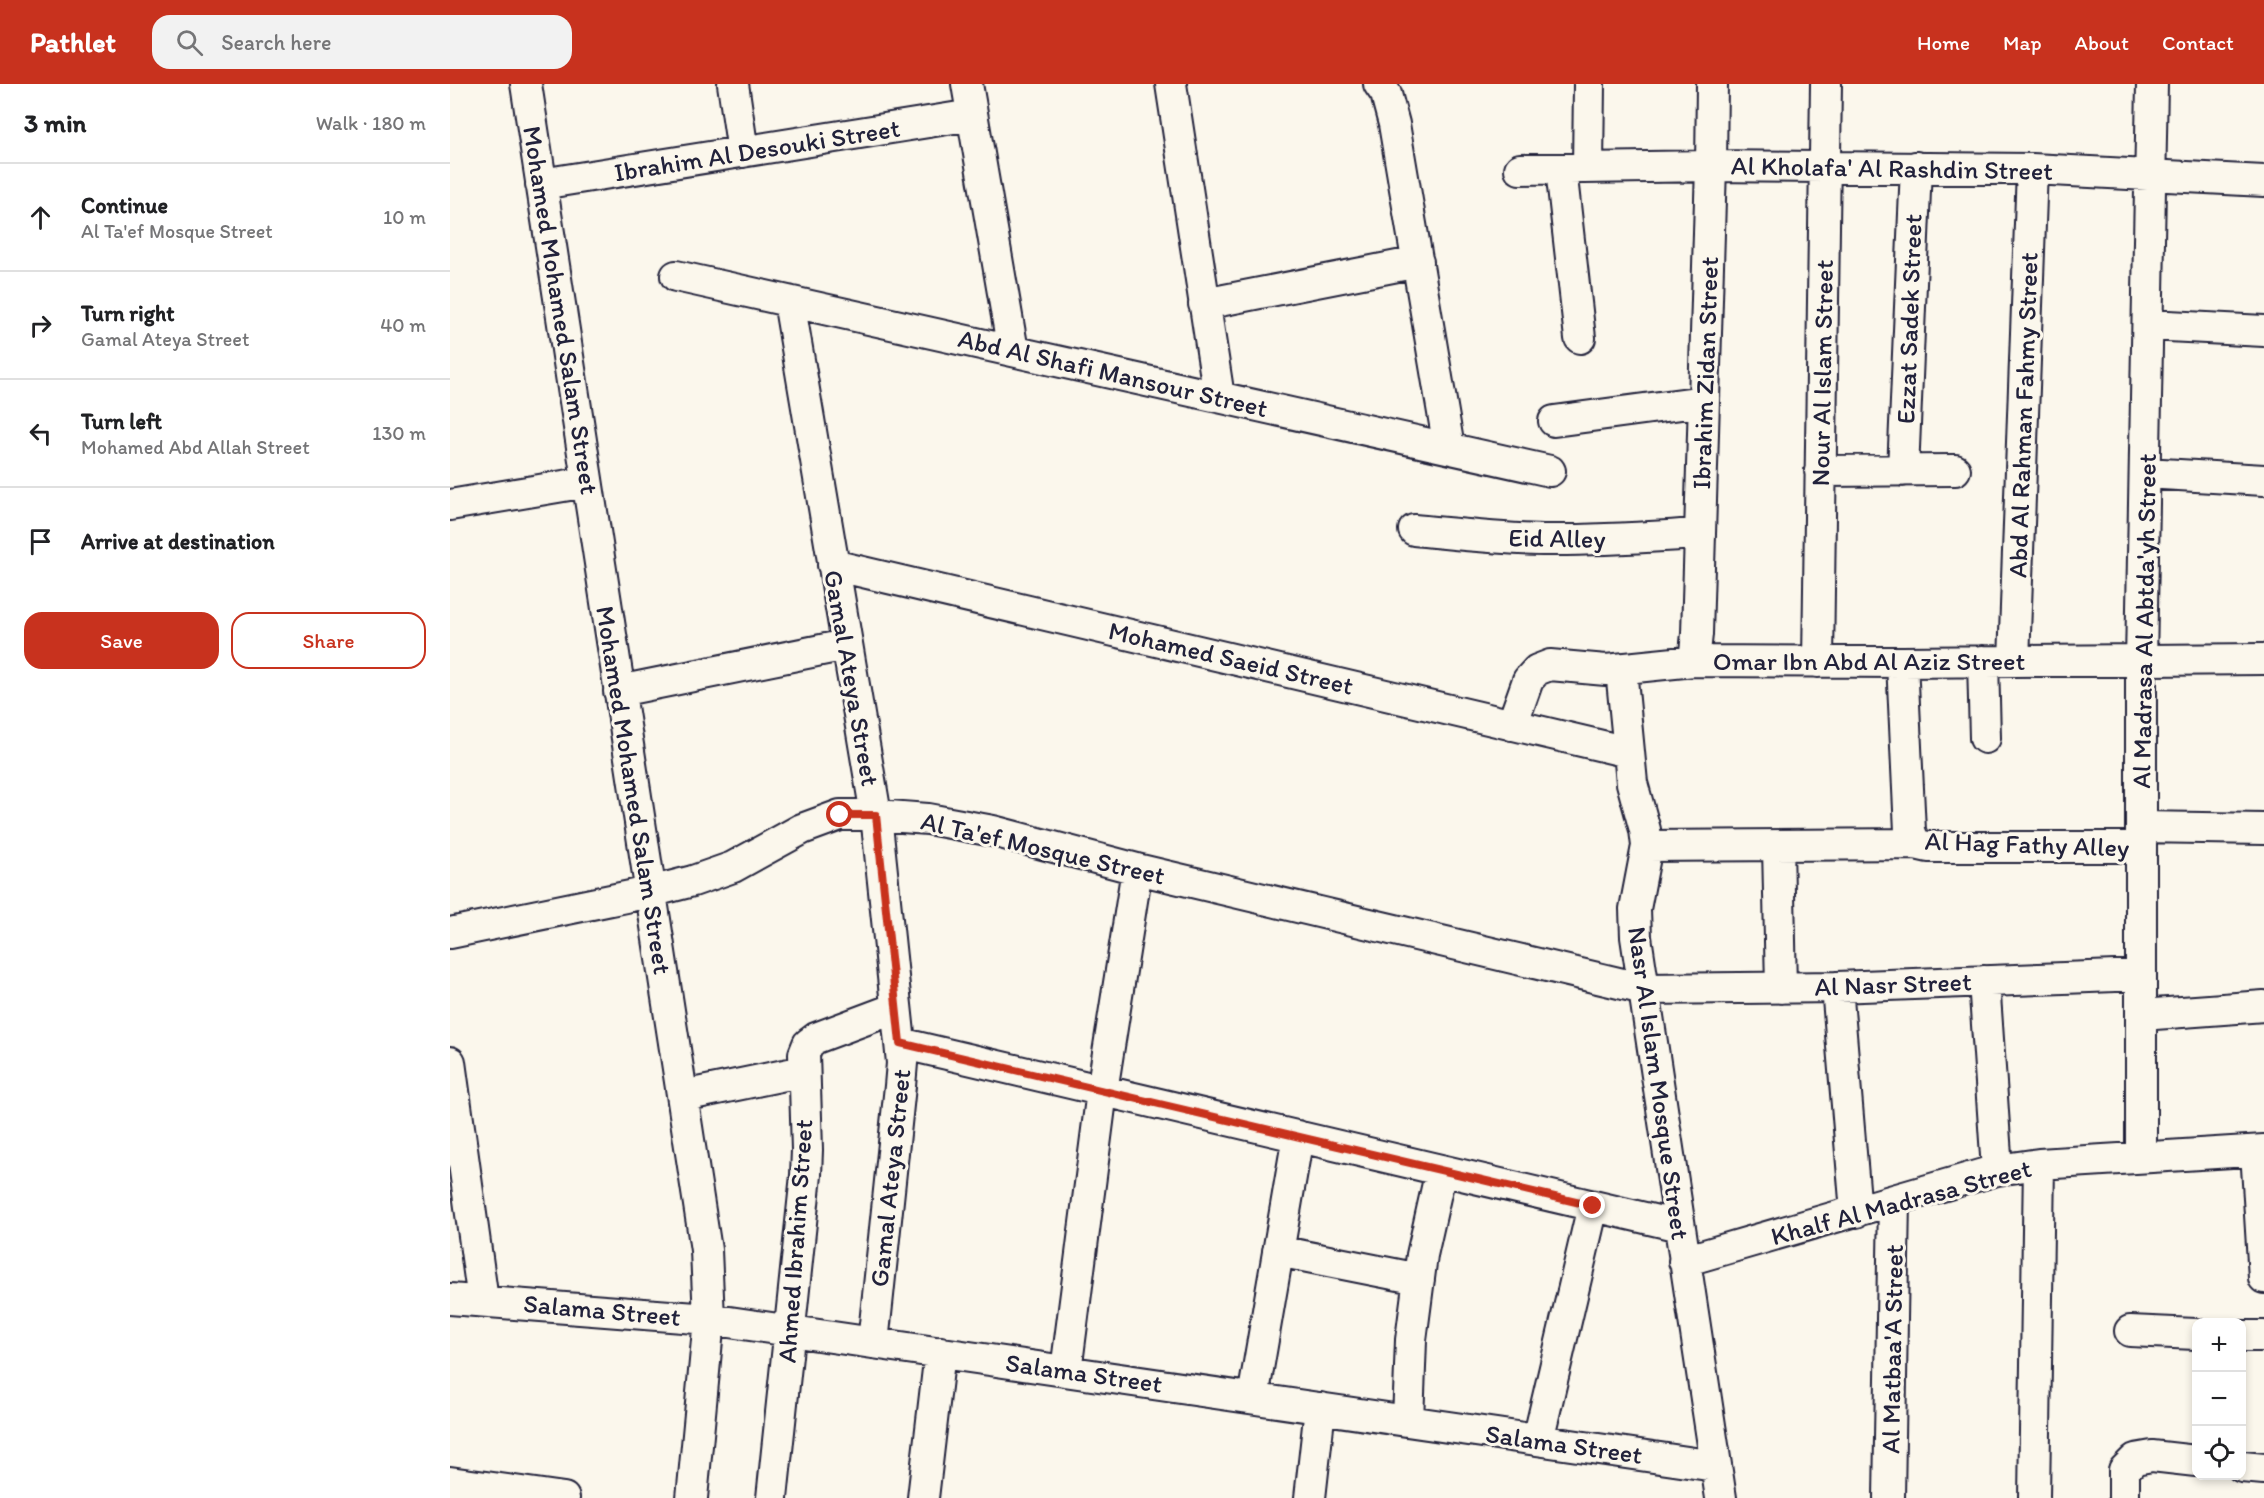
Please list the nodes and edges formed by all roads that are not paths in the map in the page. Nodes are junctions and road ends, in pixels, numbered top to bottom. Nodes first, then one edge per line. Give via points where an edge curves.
1 (526, 84) edge
2 (733, 84) edge
3 (967, 84) edge
4 (1171, 84) edge
5 (1379, 84) edge
6 (1589, 84) edge
7 (1712, 84) edge
8 (1826, 84) edge
9 (2152, 84) edge
10 (972, 115) junction
11 (743, 152) junction
12 (1712, 166) junction
13 (1824, 166) junction
14 (1916, 167) junction
15 (1574, 168) junction
16 (1520, 169) dead end
17 (2032, 169) junction
18 (2151, 175) junction
19 (2264, 181) edge
20 (542, 184) junction
21 (1418, 262) junction
22 (676, 276) dead end
23 (789, 301) junction
24 (1204, 304) junction
25 (2149, 326) junction
26 (2264, 331) edge
27 (1581, 338) dead end
28 (1012, 351) junction
29 (1219, 397) junction
30 (1704, 401) junction
31 (1554, 421) dead end
32 (1449, 448) junction
33 (1954, 470) dead end
34 (1550, 471) dead end
35 (1821, 471) junction
36 (1903, 471) junction
37 (2145, 473) junction
38 (2264, 480) edge
39 (587, 482) junction
40 (450, 504) edge
41 (1414, 530) dead end
42 (1700, 534) junction
43 (833, 565) junction
44 (846, 645) junction
45 (2264, 659) edge
46 (1694, 661) junction
47 (1983, 661) junction
48 (2013, 661) junction
49 (2141, 661) junction
50 (1818, 662) junction
51 (1902, 662) junction
52 (1621, 669) junction
53 (619, 691) junction
54 (1512, 725) junction
55 (1985, 738) dead end
56 (1628, 752) junction
57 (876, 815) junction
58 (2264, 829) edge
59 (2141, 837) junction
60 (1915, 844) junction
61 (1647, 846) junction
62 (1778, 846) junction
63 (1137, 869) junction
64 (650, 892) junction
65 (450, 933) edge
66 (2141, 975) junction
67 (1984, 981) junction
68 (1837, 987) junction
69 (1780, 988) junction
70 (1644, 989) junction
71 (2264, 1006) edge
72 (896, 1008) junction
73 (2141, 1015) junction
74 (900, 1043) junction
75 (450, 1062) edge
76 (804, 1071) junction
77 (1102, 1091) junction
78 (682, 1096) junction
79 (1298, 1136) junction
80 (2260, 1150) edge
81 (2141, 1157) junction
82 (2038, 1164) junction
83 (1441, 1170) junction
84 (1997, 1170) junction
85 (1894, 1200) junction
86 (1593, 1206) junction
87 (1856, 1212) junction
88 (1679, 1226) junction
89 (1278, 1251) junction
90 (1684, 1261) junction
91 (2264, 1278) edge
92 (1419, 1279) junction
93 (450, 1299) edge
94 (483, 1301) junction
95 (710, 1319) junction
96 (790, 1331) junction
97 (2130, 1331) dead end
98 (2192, 1334) edge
99 (2246, 1335) edge
100 (2264, 1336) edge
101 (873, 1343) junction
102 (940, 1352) junction
103 (1066, 1371) junction
104 (1253, 1398) junction
105 (1320, 1408) junction
106 (1408, 1421) junction
107 (1538, 1440) junction
108 (2192, 1461) edge
109 (1715, 1466) junction
110 (2246, 1467) edge
111 (2264, 1469) edge
112 (450, 1482) edge
113 (564, 1498) edge
114 (692, 1498) edge
115 (772, 1498) edge
116 (923, 1498) edge
117 (1310, 1498) edge
118 (1720, 1498) edge
119 (1889, 1498) edge
120 (2034, 1498) edge
121 (2124, 1498) edge

1 - 20 street, Mohamed Mohamed Salam Street
2 - 11 street
3 - 10 street
4 - 24 street
5 - 21 street via 1386,94 1394,124
6 - 15 street
7 - 12 street, Ibrahim Zidan Street
8 - 13 street, Nour Al Islam Street
9 - 18 street, Al Madrasa Al Abtda'yh Street
10 - 11 street, Ibrahim Al Desouki Street
10 - 28 street
11 - 20 street, Ibrahim Al Desouki Street
12 - 13 street, Al Kholafa' Al Rashdin Street
12 - 15 street, Al Kholafa' Al Rashdin Street
12 - 30 street, Ibrahim Zidan Street
13 - 14 street, Al Kholafa' Al Rashdin Street
13 - 35 street, Nour Al Islam Street
14 - 17 street, Al Kholafa' Al Rashdin Street
14 - 36 street, Ezzat Sadek Street
15 - 16 street, Al Kholafa' Al Rashdin Street
15 - 27 street
17 - 18 street, Al Kholafa' Al Rashdin Street
17 - 48 street, Abd Al Rahman Fahmy Street
18 - 19 street, Al Kholafa' Al Rashdin Street
18 - 25 street, Al Madrasa Al Abtda'yh Street
20 - 39 street, Mohamed Mohamed Salam Street
21 - 24 street
21 - 32 street
22 - 23 street, Abd Al Shafi Mansour Street
23 - 28 street, Abd Al Shafi Mansour Street
23 - 43 street, Gamal Ateya Street
24 - 29 street
25 - 26 street
25 - 37 street, Al Madrasa Al Abtda'yh Street
28 - 29 street, Abd Al Shafi Mansour Street
29 - 32 street, Abd Al Shafi Mansour Street
30 - 31 street
30 - 42 street, Ibrahim Zidan Street
32 - 34 street, Abd Al Shafi Mansour Street
33 - 36 street
35 - 36 street
35 - 50 street, Nour Al Islam Street
37 - 38 street
37 - 49 street, Al Madrasa Al Abtda'yh Street
39 - 40 street
39 - 53 street, Mohamed Mohamed Salam Street
41 - 42 street, Eid Alley via 1544,540
42 - 46 street, Ibrahim Zidan Street
43 - 44 street, Gamal Ateya Street
43 - 54 street, Mohamed Saeid Street
44 - 53 street
44 - 57 street, Gamal Ateya Street
45 - 49 street, Omar Ibn Abd Al Aziz Street
46 - 50 street, Omar Ibn Abd Al Aziz Street
46 - 52 street, Omar Ibn Abd Al Aziz Street
47 - 48 street, Omar Ibn Abd Al Aziz Street
47 - 51 street, Omar Ibn Abd Al Aziz Street
47 - 55 street
48 - 49 street, Omar Ibn Abd Al Aziz Street
49 - 59 street, Al Madrasa Al Abtda'yh Street
50 - 51 street, Omar Ibn Abd Al Aziz Street
51 - 60 street, Al Hag Fathy Alley via 1910,831
52 - 54 street, Omar Ibn Abd Al Aziz Street via 1550,665 1537,670 1528,680
52 - 56 street, Nasr Al Islam Mosque Street
53 - 64 street, Mohamed Mohamed Salam Street
54 - 56 street, Mohamed Saeid Street
56 - 61 street, Nasr Al Islam Mosque Street
57 - 63 street, Al Ta'ef Mosque Street via 928,819 993,831
57 - 64 street, Al Ta'ef Mosque Street via 840,815 802,829 733,867
57 - 72 street, Gamal Ateya Street
58 - 59 street, Al Hag Fathy Alley
59 - 60 street, Al Hag Fathy Alley via 1928,847
59 - 66 street, Al Madrasa Al Abtda'yh Street
60 - 62 street
61 - 62 street
61 - 70 street, Nasr Al Islam Mosque Street via 1635,909
62 - 69 street
63 - 70 street, Al Ta'ef Mosque Street
63 - 77 street
64 - 65 street, Al Ta'ef Mosque Street
64 - 78 street, Mohamed Mohamed Salam Street
66 - 67 street, Al Nasr Street
66 - 73 street, Al Madrasa Al Abtda'yh Street
67 - 68 street, Al Nasr Street
67 - 84 street
68 - 69 street, Al Nasr Street
68 - 87 street
69 - 70 street, Al Nasr Street
70 - 88 street, Nasr Al Islam Mosque Street
71 - 73 street
72 - 74 street, Gamal Ateya Street
72 - 76 street, Ahmed Ibrahim Street via 816,1038 804,1054
73 - 81 street, Al Madrasa Al Abtda'yh Street
74 - 77 street
74 - 101 street, Gamal Ateya Street via 902,1064
75 - 94 street
76 - 78 street
76 - 96 street, Ahmed Ibrahim Street via 807,1150
77 - 79 street
77 - 103 street
78 - 95 street, Mohamed Mohamed Salam Street via 702,1219
79 - 83 street
79 - 89 street
80 - 81 street, Khalf Al Madrasa Street
80 - 91 street
81 - 82 street, Khalf Al Madrasa Street
82 - 84 street, Khalf Al Madrasa Street
82 - 120 street
83 - 86 street
83 - 92 street
84 - 85 street, Khalf Al Madrasa Street
85 - 87 street, Khalf Al Madrasa Street
85 - 119 street, Al Matbaa'A Street
86 - 88 street
86 - 107 street
87 - 90 street, Khalf Al Madrasa Street
88 - 90 street, Nasr Al Islam Mosque Street
89 - 92 street
89 - 104 street
90 - 109 street, Nasr Al Islam Mosque Street
92 - 106 street via 1411,1340
93 - 94 street, Salama Street
94 - 95 street, Salama Street
95 - 96 street, Salama Street
95 - 114 street, Mohamed Mohamed Salam Street
96 - 101 street, Salama Street
96 - 115 street, Ahmed Ibrahim Street
97 - 98 street
99 - 100 street
101 - 102 street, Salama Street
102 - 103 street, Salama Street
102 - 116 street
103 - 104 street, Salama Street
104 - 105 street, Salama Street
105 - 106 street, Salama Street
105 - 117 street
106 - 107 street, Salama Street
107 - 109 street, Salama Street
108 - 121 street via 2152,1456 2135,1459 2124,1470
109 - 118 street, Nasr Al Islam Mosque Street
110 - 111 street
112 - 113 street

